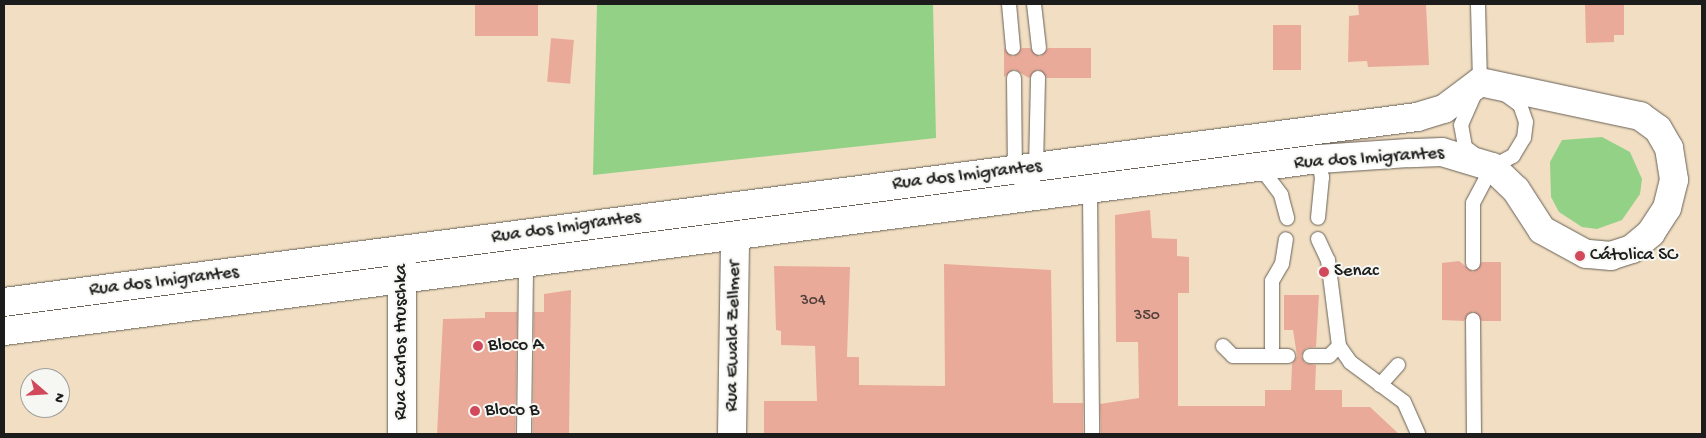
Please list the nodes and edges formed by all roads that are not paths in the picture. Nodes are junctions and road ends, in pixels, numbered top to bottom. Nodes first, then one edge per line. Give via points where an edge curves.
1 (1010, 4) edge
2 (1034, 4) edge
3 (1478, 4) edge
4 (1014, 48) dead end
5 (1039, 48) dead end
6 (1014, 78) dead end
7 (1038, 78) dead end
8 (1480, 82) junction
9 (1311, 131) junction
10 (1318, 159) junction
11 (1492, 167) junction
12 (1261, 168) junction
13 (1025, 169) junction
14 (1090, 192) junction
15 (1029, 199) junction
16 (1287, 218) dead end
17 (1318, 218) dead end
18 (735, 237) junction
19 (1286, 239) dead end
20 (1318, 239) dead end
21 (401, 250) junction
22 (1473, 263) dead end
23 (526, 265) junction
24 (191, 279) junction
25 (402, 281) junction
26 (4, 302) edge
27 (196, 306) junction
28 (1473, 320) dead end
29 (4, 331) edge
30 (1223, 346) dead end
31 (1339, 346) junction
32 (1272, 355) junction
33 (1288, 356) dead end
34 (1310, 356) dead end
35 (1398, 366) dead end
36 (1380, 385) junction
37 (402, 434) edge
38 (524, 434) edge
39 (732, 434) edge
40 (1092, 434) edge
41 (1418, 434) edge
42 (1474, 434) edge

1 - 4 lane
2 - 5 lane
3 - 8 lane
6 - 13 lane
7 - 13 lane
8 - 9 street, Rua dos Imigrantes via 1444,109 1418,117
8 - 11 lane via 1464,112 1461,136 1464,147
8 - 11 lane via 1516,101 1526,122 1513,156
8 - 11 street, Rua dos Imigrantes via 1640,116 1658,130 1669,148 1674,180 1667,208 1651,233 1632,249 1612,256 1586,254 1542,230 1516,190
9 - 10 lane
9 - 13 street, Rua dos Imigrantes
10 - 11 street, Rua dos Imigrantes via 1442,152
10 - 12 street, Rua dos Imigrantes
10 - 17 lane via 1322,177
11 - 22 lane via 1473,203
12 - 14 street, Rua dos Imigrantes
12 - 16 lane via 1281,195
13 - 15 lane
13 - 15 lane
13 - 21 street, Rua dos Imigrantes
14 - 15 street, Rua dos Imigrantes
14 - 40 lane
15 - 18 street, Rua dos Imigrantes
18 - 23 street, Rua dos Imigrantes
18 - 39 street, Rua Ewald Zellmer
19 - 32 lane via 1282,264 1272,282
20 - 31 lane via 1330,267
21 - 24 street, Rua dos Imigrantes
21 - 25 street, Rua Carlos Hruschka
23 - 25 street, Rua dos Imigrantes
23 - 38 lane
24 - 26 street, Rua dos Imigrantes
24 - 27 street
25 - 27 street, Rua dos Imigrantes
25 - 37 street, Rua Carlos Hruschka
27 - 29 street, Rua dos Imigrantes
28 - 42 lane
30 - 32 lane via 1233,356
31 - 34 lane via 1329,356
31 - 36 lane via 1350,362
32 - 33 lane
35 - 36 lane
36 - 41 lane via 1404,402

